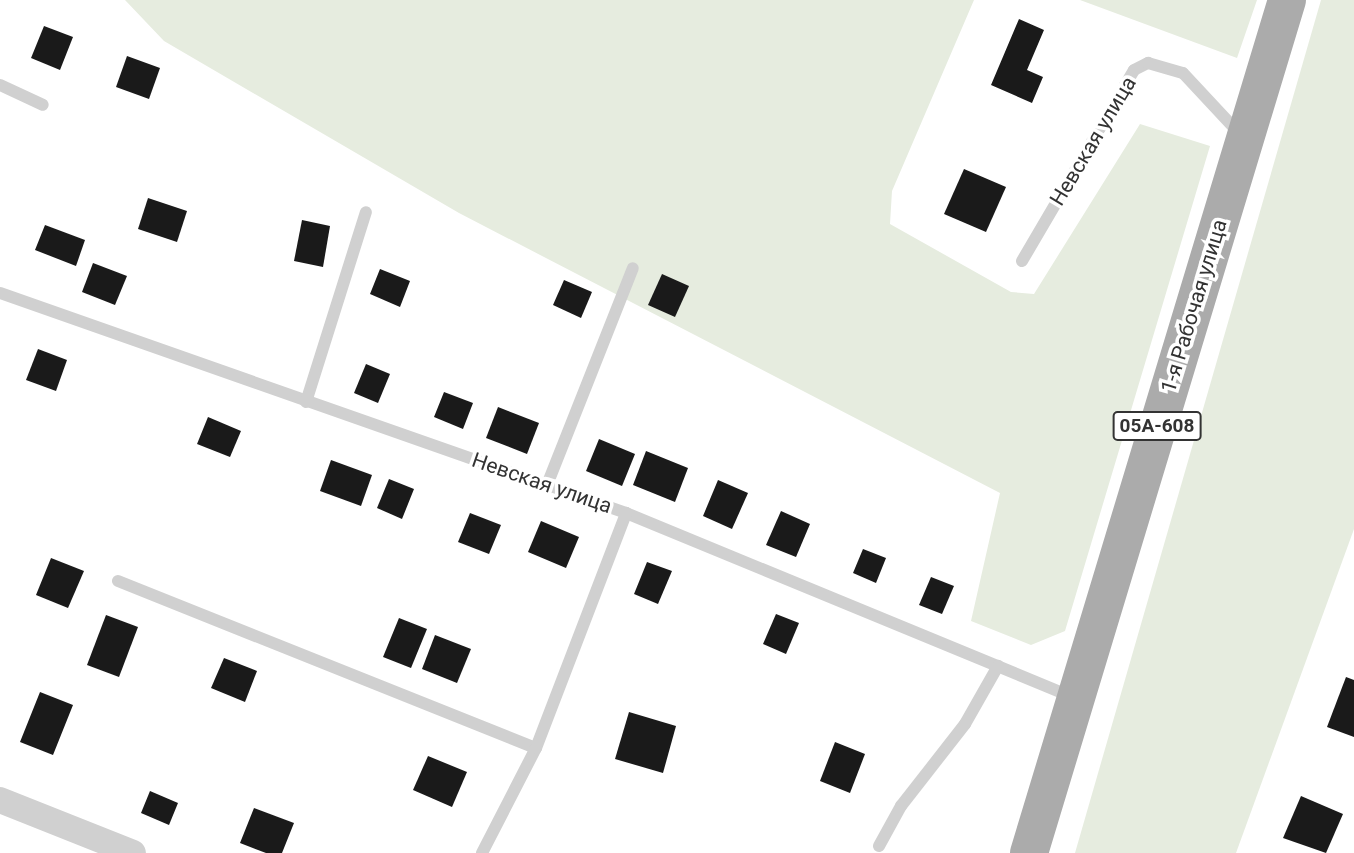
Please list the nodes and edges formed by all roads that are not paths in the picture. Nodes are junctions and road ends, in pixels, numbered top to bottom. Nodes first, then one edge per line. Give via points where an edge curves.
1 (1287, 0) edge
2 (0, 86) edge
3 (43, 105) dead end
4 (1244, 139) junction
5 (366, 212) dead end
6 (1022, 261) dead end
7 (633, 268) dead end
8 (0, 293) edge
9 (306, 402) junction
10 (547, 485) junction
11 (626, 513) junction
12 (118, 582) dead end
13 (998, 666) junction
14 (1076, 698) junction
15 (536, 748) junction
16 (0, 800) edge
17 (879, 846) dead end
18 (133, 853) edge
19 (482, 853) edge
20 (1029, 853) edge

1 - 4 main road, 1-я Рабочая улица / 05А-608
2 - 3 lane
4 - 6 lane, Невская улица via 1183,73 1148,63 1134,70
4 - 14 main road, 1-я Рабочая улица / 05А-608
5 - 9 lane
7 - 10 lane
8 - 9 lane, Невская улица
9 - 10 lane, Невская улица
10 - 11 lane, Невская улица
11 - 13 lane, Невская улица
11 - 15 lane
12 - 15 lane
13 - 14 lane, Невская улица
13 - 17 lane via 965,724 901,806
14 - 20 main road, 1-я Рабочая улица / 05А-608
15 - 19 lane
16 - 18 street

